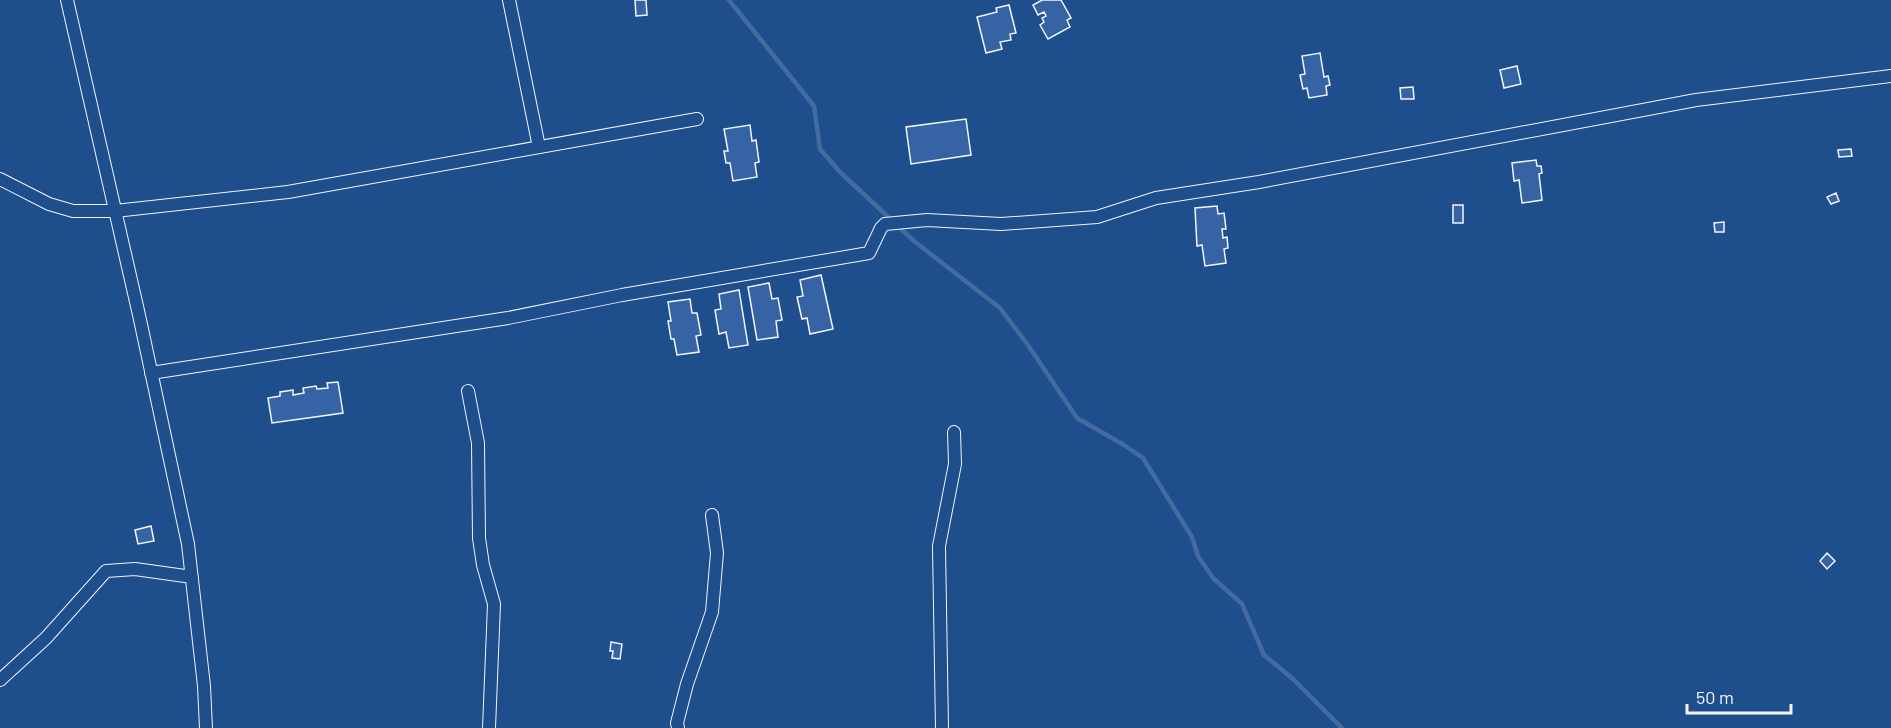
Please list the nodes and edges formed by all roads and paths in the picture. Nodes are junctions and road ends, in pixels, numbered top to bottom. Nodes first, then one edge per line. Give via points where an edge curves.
1 (67, 0) edge
2 (509, 0) edge
3 (1891, 76) edge
4 (697, 119) dead end
5 (539, 147) junction
6 (0, 179) edge
7 (115, 211) junction
8 (152, 373) junction
9 (468, 392) dead end
10 (954, 432) dead end
11 (712, 515) dead end
12 (192, 577) junction
13 (0, 680) edge
14 (206, 728) edge
15 (489, 728) edge
16 (678, 728) edge
17 (942, 728) edge

1 - 7 street
2 - 5 street
3 - 8 street via 1696,100 1156,198 1096,217 1001,224 894,222 881,228 869,253 508,318
4 - 5 street
5 - 7 street via 288,192
6 - 7 street via 73,211
7 - 8 street
8 - 12 street
9 - 15 street via 478,443 479,538 494,604
10 - 17 street via 956,464 939,546
11 - 16 street via 717,553 712,612 687,684
12 - 13 street via 135,569 106,571 46,638
12 - 14 street

